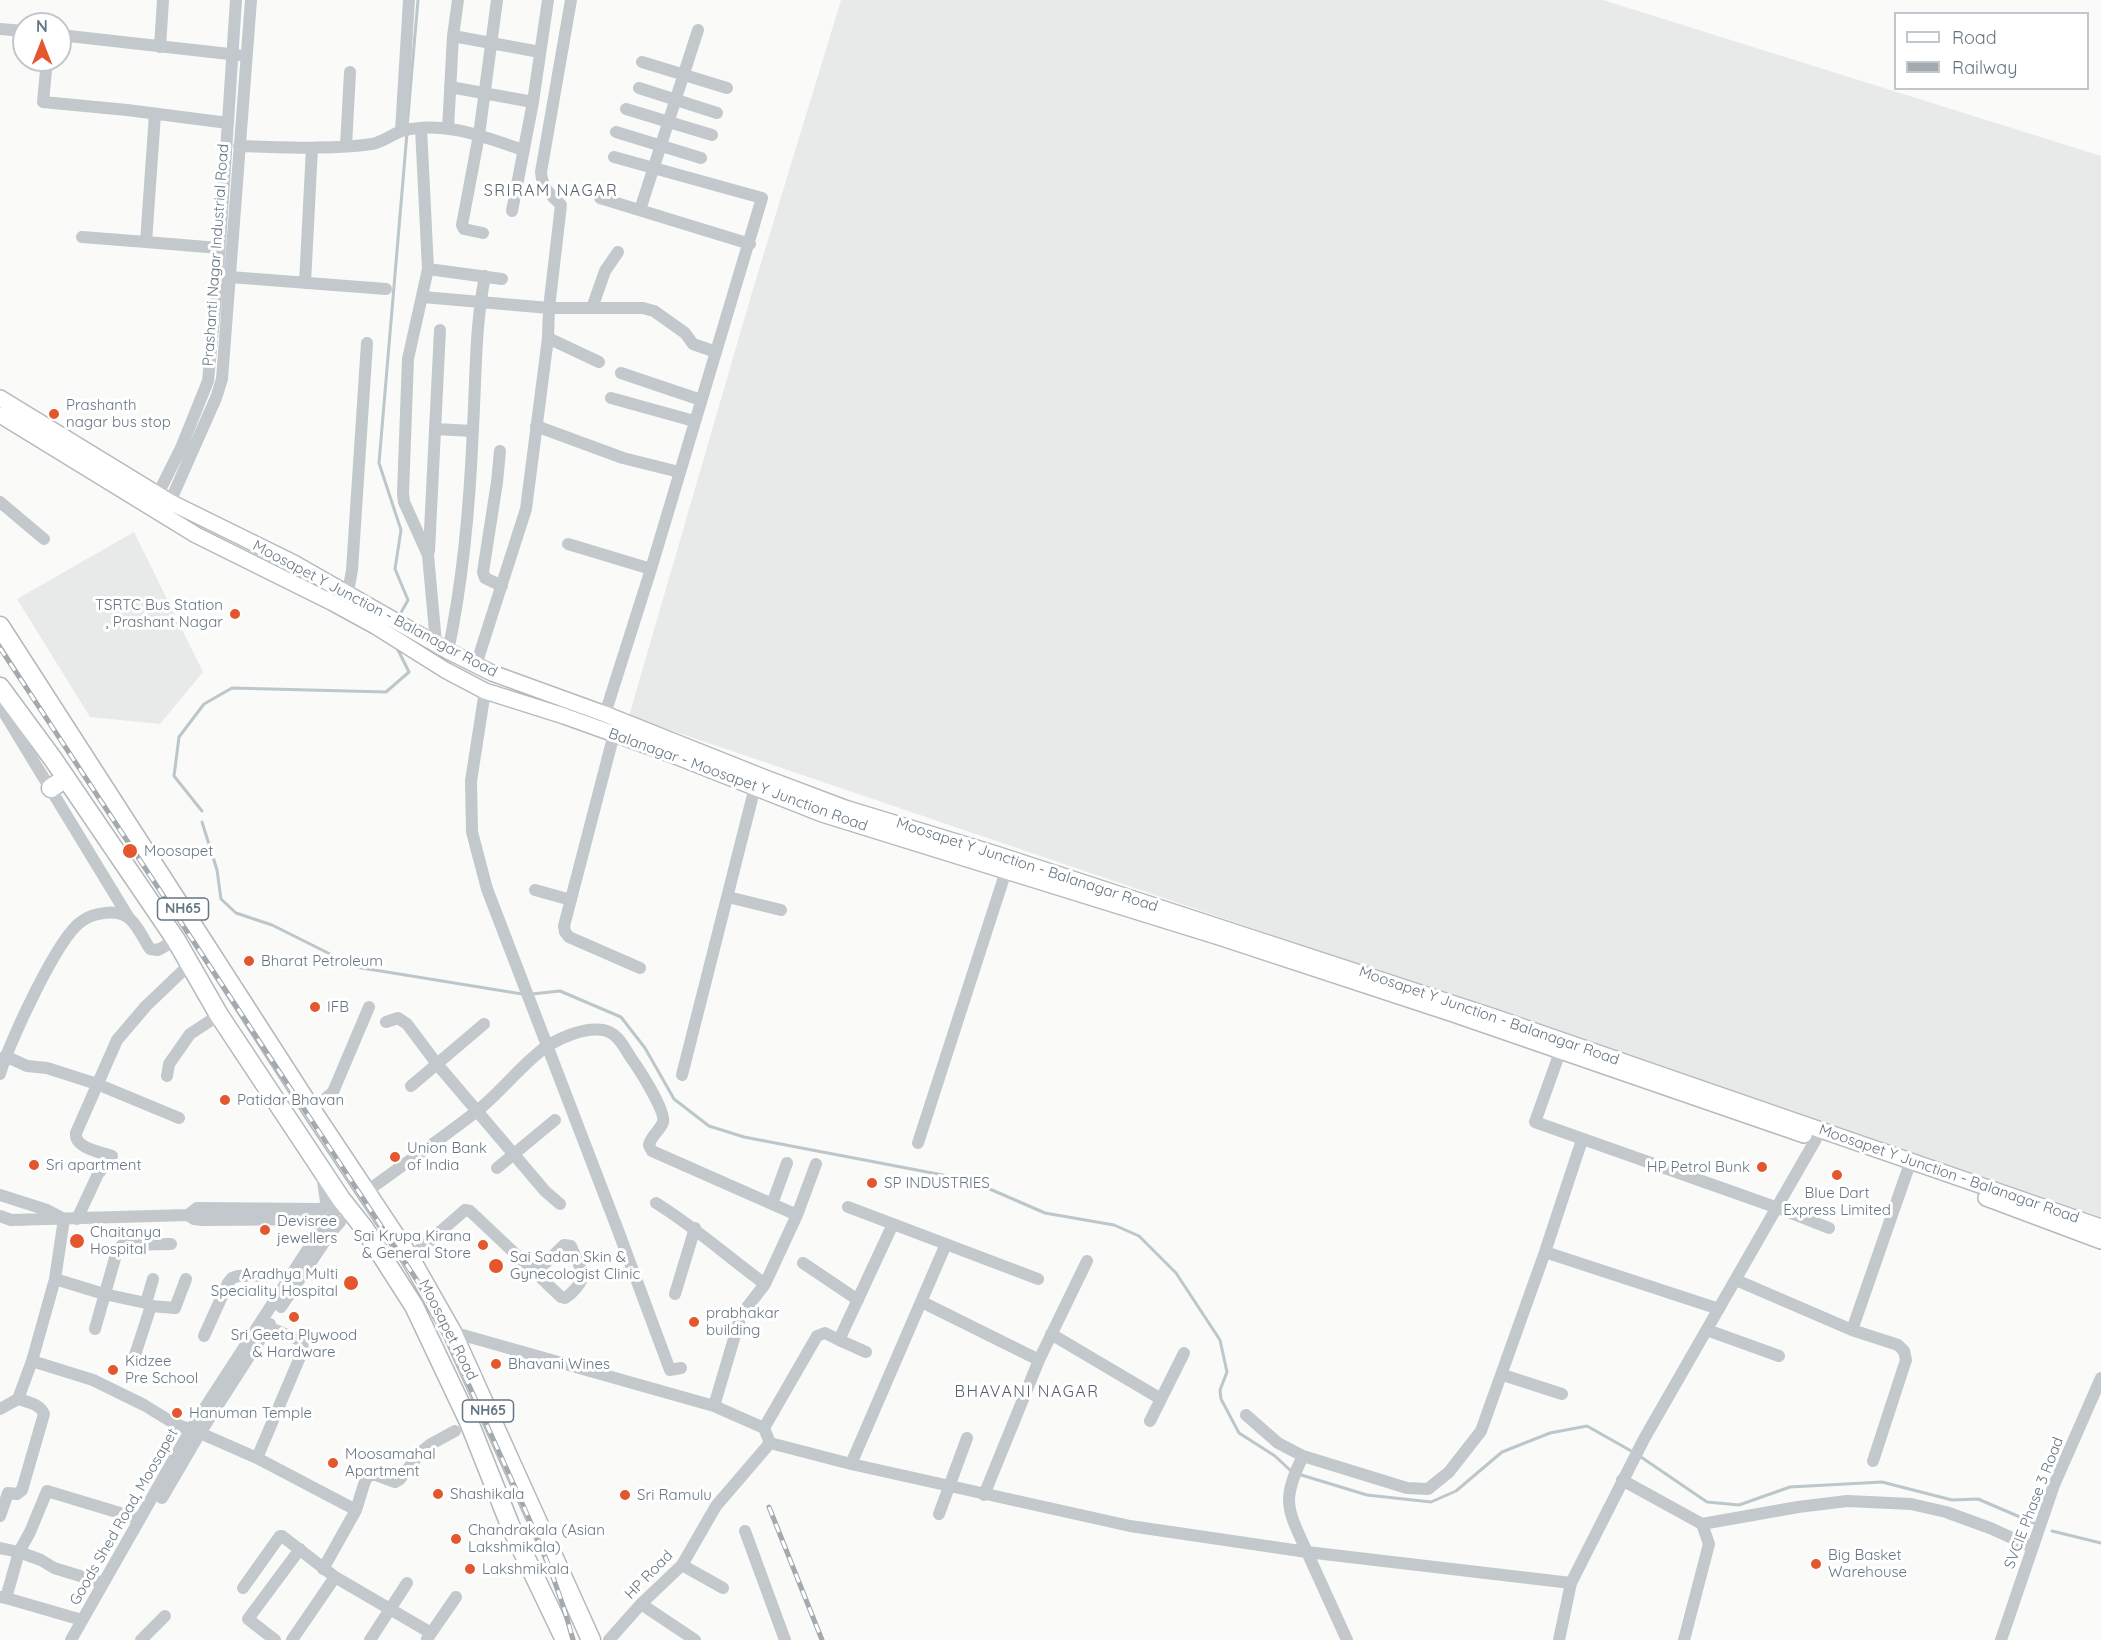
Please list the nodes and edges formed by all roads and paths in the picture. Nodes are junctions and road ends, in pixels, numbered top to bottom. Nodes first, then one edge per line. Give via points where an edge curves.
1 (164, 0) edge
2 (236, 0) edge
3 (250, 0) edge
4 (409, 0) edge
5 (458, 0) edge
6 (497, 0) edge
7 (548, 0) edge
8 (571, 0) edge
9 (698, 30) dead end
10 (72, 36) edge
11 (453, 36) junction
12 (491, 43) junction
13 (160, 47) junction
14 (540, 52) junction
15 (232, 55) junction
16 (245, 56) junction
17 (642, 62) dead end
18 (46, 72) edge
19 (350, 72) dead end
20 (684, 75) junction
21 (450, 87) junction
22 (639, 88) dead end
23 (727, 88) dead end
24 (484, 93) junction
25 (675, 100) junction
26 (532, 102) junction
27 (626, 109) dead end
28 (717, 113) dead end
29 (156, 114) junction
30 (669, 122) junction
31 (228, 123) junction
32 (420, 128) junction
33 (448, 129) junction
34 (403, 131) junction
35 (616, 132) dead end
36 (479, 135) junction
37 (712, 135) dead end
38 (239, 146) junction
39 (346, 146) junction
40 (661, 146) junction
41 (312, 148) junction
42 (523, 150) junction
43 (614, 157) dead end
44 (701, 158) dead end
45 (654, 168) junction
46 (600, 198) dead end
47 (640, 210) junction
48 (512, 211) dead end
49 (483, 234) dead end
50 (81, 237) dead end
51 (146, 242) junction
52 (750, 244) junction
53 (219, 248) junction
54 (618, 252) dead end
55 (428, 269) junction
56 (485, 276) junction
57 (230, 278) junction
58 (502, 279) dead end
59 (305, 283) junction
60 (386, 289) dead end
61 (423, 297) junction
62 (479, 303) junction
63 (549, 308) junction
64 (592, 308) junction
65 (441, 330) dead end
66 (548, 338) junction
67 (366, 343) dead end
68 (716, 352) junction
69 (599, 362) dead end
70 (621, 373) dead end
71 (0, 398) edge
72 (610, 398) dead end
73 (701, 400) junction
74 (0, 415) edge
75 (694, 421) junction
76 (536, 426) junction
77 (435, 429) junction
78 (473, 431) junction
79 (500, 451) dead end
80 (679, 472) junction
81 (164, 498) junction
82 (0, 502) edge
83 (44, 539) dead end
84 (568, 544) dead end
85 (428, 555) junction
86 (651, 568) junction
87 (502, 586) junction
88 (348, 592) junction
89 (0, 626) edge
90 (437, 644) junction
91 (476, 665) junction
92 (485, 691) junction
93 (3, 692) edge
94 (543, 693) junction
95 (537, 708) junction
96 (606, 714) junction
97 (614, 734) junction
98 (58, 783) junction
99 (755, 787) junction
100 (1006, 871) junction
101 (535, 890) dead end
102 (728, 897) junction
103 (571, 900) junction
104 (781, 910) dead end
105 (129, 918) junction
106 (176, 940) junction
107 (190, 964) junction
108 (640, 968) dead end
109 (369, 1007) dead end
110 (219, 1015) junction
111 (387, 1022) dead end
112 (484, 1024) dead end
113 (546, 1047) junction
114 (1560, 1052) junction
115 (5, 1056) junction
116 (437, 1064) junction
117 (0, 1074) edge
118 (682, 1075) dead end
119 (167, 1076) dead end
120 (97, 1084) junction
121 (411, 1086) dead end
122 (310, 1106) junction
123 (281, 1110) junction
124 (478, 1110) junction
125 (179, 1118) dead end
126 (555, 1120) dead end
127 (297, 1131) junction
128 (1816, 1139) junction
129 (1582, 1140) junction
130 (918, 1143) dead end
131 (514, 1153) junction
132 (788, 1163) dead end
133 (816, 1164) dead end
134 (497, 1168) dead end
135 (1908, 1169) junction
136 (322, 1170) junction
137 (366, 1192) junction
138 (0, 1195) edge
139 (342, 1198) junction
140 (656, 1203) dead end
141 (560, 1204) dead end
142 (772, 1204) junction
143 (848, 1207) dead end
144 (1778, 1208) junction
145 (188, 1215) junction
146 (797, 1215) junction
147 (6, 1218) edge
148 (70, 1219) junction
149 (893, 1224) junction
150 (331, 1225) junction
151 (2101, 1227) edge
152 (364, 1228) junction
153 (694, 1228) junction
154 (1829, 1228) dead end
155 (0, 1230) edge
156 (2101, 1241) edge
157 (171, 1244) dead end
158 (946, 1244) junction
159 (1545, 1252) junction
160 (410, 1258) junction
161 (1087, 1260) dead end
162 (802, 1263) dead end
163 (535, 1273) dead end
164 (292, 1275) junction
165 (56, 1279) junction
166 (153, 1279) dead end
167 (1038, 1279) dead end
168 (186, 1280) dead end
169 (1736, 1280) junction
170 (765, 1284) junction
171 (104, 1294) junction
172 (675, 1294) dead end
173 (858, 1300) junction
174 (922, 1302) junction
175 (149, 1305) junction
176 (1719, 1309) junction
177 (267, 1327) junction
178 (94, 1329) dead end
179 (1707, 1330) junction
180 (1852, 1330) junction
181 (452, 1332) junction
182 (1052, 1334) junction
183 (204, 1336) dead end
184 (839, 1340) junction
185 (867, 1352) dead end
186 (1184, 1353) dead end
187 (135, 1354) dead end
188 (1779, 1356) dead end
189 (1039, 1360) junction
190 (32, 1361) junction
191 (681, 1368) dead end
192 (1503, 1375) junction
193 (2101, 1378) edge
194 (1562, 1394) dead end
195 (18, 1399) junction
196 (1161, 1399) junction
197 (714, 1406) junction
198 (0, 1409) edge
199 (1246, 1415) dead end
200 (1150, 1420) dead end
201 (764, 1428) junction
202 (196, 1431) junction
203 (454, 1431) dead end
204 (967, 1438) dead end
205 (770, 1443) junction
206 (257, 1458) junction
207 (1873, 1461) dead end
208 (1300, 1462) junction
209 (851, 1464) junction
210 (1623, 1480) junction
211 (949, 1486) junction
212 (0, 1489) edge
213 (13, 1493) junction
214 (984, 1495) junction
215 (356, 1509) junction
216 (939, 1514) dead end
217 (0, 1515) edge
218 (140, 1519) junction
219 (1702, 1524) junction
220 (745, 1531) dead end
221 (2032, 1547) junction
222 (0, 1548) edge
223 (300, 1549) junction
224 (19, 1552) junction
225 (1306, 1552) junction
226 (682, 1565) junction
227 (323, 1569) junction
228 (335, 1577) junction
229 (103, 1583) junction
230 (407, 1583) dead end
231 (1570, 1583) junction
232 (243, 1588) dead end
233 (723, 1588) dead end
234 (456, 1597) dead end
235 (3, 1598) edge
236 (640, 1605) junction
237 (390, 1609) junction
238 (165, 1616) dead end
239 (81, 1620) junction
240 (429, 1636) edge
241 (71, 1640) edge
242 (80, 1640) edge
243 (141, 1640) edge
244 (275, 1640) edge
245 (292, 1640) edge
246 (370, 1640) edge
247 (566, 1640) edge
248 (591, 1640) edge
249 (609, 1640) edge
250 (695, 1640) edge
251 (785, 1640) edge
252 (1347, 1640) edge
253 (1559, 1640) edge
254 (1684, 1640) edge
255 (2001, 1640) edge

1 - 13 street
2 - 15 street, Prashanti Nagar Industrial Road
3 - 16 street, Prashanti Nagar Industrial Road
4 - 34 street
5 - 11 street
6 - 12 street
7 - 14 street
8 - 63 street via 541,172 545,189 561,205
9 - 20 street
10 - 13 street
11 - 12 street
11 - 21 street
12 - 14 street
12 - 24 street
13 - 15 street
14 - 26 street
15 - 16 street
15 - 31 street, Prashanti Nagar Industrial Road
16 - 38 street, Prashanti Nagar Industrial Road
17 - 20 street
18 - 29 street via 43,102
19 - 39 street
20 - 23 street
20 - 25 street
21 - 24 street
21 - 33 street
22 - 25 street
24 - 26 street
24 - 36 street
25 - 28 street
25 - 30 street
26 - 42 street
27 - 30 street
29 - 31 street
29 - 51 street
30 - 37 street
30 - 40 street
31 - 53 street, Prashanti Nagar Industrial Road
32 - 33 street
32 - 34 street
32 - 55 street
33 - 36 street
34 - 39 street via 375,143
35 - 40 street
36 - 42 street
36 - 49 street via 462,228
38 - 41 street
38 - 57 street, Prashanti Nagar Industrial Road
39 - 41 street
40 - 44 street
40 - 45 street
41 - 59 street
42 - 48 street
43 - 45 street
45 - 47 street
45 - 52 street via 762,198
46 - 47 street
47 - 52 street
50 - 51 street
51 - 53 street
52 - 68 street
53 - 81 street, Prashanti Nagar Industrial Road via 208,381
54 - 64 street via 605,271
55 - 56 street
55 - 61 street
56 - 58 street
56 - 62 street
57 - 59 street
57 - 81 street, Prashanti Nagar Industrial Road via 222,379
59 - 60 street
61 - 62 street
61 - 85 street via 408,359 403,494
62 - 63 street
62 - 78 street
63 - 64 street
63 - 66 street
64 - 68 street via 654,311 685,333 693,344
65 - 77 street
66 - 69 street
66 - 76 street
67 - 88 street
68 - 73 street
70 - 73 street
71 - 81 main road, Moosapet Y Junction - Balanagar Road
72 - 75 street
73 - 75 street
74 - 92 main road, Balanagar - Moosapet Y Junction Road via 196,535 375,626
75 - 80 street
76 - 80 street via 623,458
76 - 87 street via 526,509
77 - 78 street
77 - 85 street
78 - 90 street via 461,582
79 - 87 street via 483,572 485,578
80 - 86 street
81 - 88 main road, Moosapet Y Junction - Balanagar Road
82 - 83 street
84 - 86 street
85 - 90 street
86 - 96 street
87 - 91 street
88 - 90 main road, Moosapet Y Junction - Balanagar Road
89 - 122 highway, NH65
90 - 91 main road, Moosapet Y Junction - Balanagar Road
91 - 94 main road, Moosapet Y Junction - Balanagar Road
92 - 95 main road, Balanagar - Moosapet Y Junction Road
92 - 113 street via 471,782 472,832 487,889
93 - 98 highway, NH65
94 - 95 main road
94 - 96 main road, Moosapet Y Junction - Balanagar Road
95 - 97 main road, Balanagar - Moosapet Y Junction Road
96 - 151 main road, Moosapet Y Junction - Balanagar Road via 845,807 1494,1017
97 - 99 main road, Balanagar - Moosapet Y Junction Road
97 - 103 street
98 - 105 street
98 - 106 highway, NH65
99 - 100 main road, Balanagar - Moosapet Y Junction Road via 822,814
99 - 102 street
100 - 114 main road, Balanagar - Moosapet Y Junction Road via 1218,937
100 - 130 street
101 - 103 street
102 - 104 street
102 - 118 street
103 - 108 street via 564,926 569,937
105 - 106 street via 150,949 158,950
105 - 115 street via 105,913 81,921 64,942 30,1002
106 - 107 highway, NH65
107 - 110 highway, NH65
107 - 120 street via 117,1040
109 - 122 street via 333,1092
110 - 119 street via 190,1034 169,1064
110 - 123 highway, NH65
111 - 116 street via 398,1017 407,1024
112 - 116 street
113 - 124 street
113 - 142 street via 590,1030 605,1030 617,1037 664,1116 661,1127 650,1138 652,1150
113 - 191 street via 661,1349 670,1370
114 - 128 main road, Balanagar - Moosapet Y Junction Road
114 - 129 street via 1535,1122
115 - 117 street
115 - 120 street via 27,1066 47,1068
116 - 121 street
116 - 124 street
120 - 125 street
120 - 148 street via 75,1139 112,1156
122 - 123 highway via 301,1103
122 - 127 highway via 298,1120
122 - 137 highway, NH65
123 - 127 highway, NH65
124 - 131 street
124 - 137 street
126 - 131 street
127 - 136 highway, NH65
128 - 135 main road, Balanagar - Moosapet Y Junction Road
128 - 144 street
129 - 144 street
129 - 159 street
131 - 134 street
131 - 141 street
132 - 142 street
133 - 146 street
135 - 156 main road, Balanagar - Moosapet Y Junction Road
135 - 180 street
136 - 139 highway, NH65
136 - 145 street via 326,1202 321,1209 197,1208
137 - 160 highway, Moosapet Road / NH65
138 - 148 street
139 - 150 street, Goods Shed Road, Moosapet
139 - 152 highway, Moosapet Road / NH65
140 - 153 street
142 - 146 street
143 - 149 street
144 - 154 street
144 - 169 street
145 - 148 street
145 - 150 street via 202,1220
146 - 170 street
147 - 148 street
147 - 155 street
148 - 165 street
149 - 158 street
149 - 173 street
150 - 152 street
150 - 164 street, Goods Shed Road, Moosapet
150 - 177 street, Goods Shed Road, Moosapet
152 - 247 highway, Moosapet Road / NH65 via 424,1323 510,1525
153 - 170 street
153 - 172 street
157 - 171 street via 122,1245
158 - 167 street
158 - 174 street
159 - 176 street
159 - 192 street
160 - 163 street via 465,1210
160 - 181 highway, Moosapet Road / NH65
161 - 182 street
162 - 173 street
164 - 183 street via 232,1278
164 - 202 street, Goods Shed Road, Moosapet
165 - 171 street
165 - 190 street
166 - 175 street
168 - 175 street via 175,1308
169 - 176 street
169 - 180 street
170 - 197 street via 741,1315
171 - 175 street
171 - 178 street
173 - 184 street
174 - 189 street
174 - 209 street
175 - 187 street
176 - 179 street
177 - 202 street, Goods Shed Road, Moosapet
177 - 206 street via 302,1341 303,1350
179 - 188 street
179 - 210 street
180 - 207 street via 1898,1345 1906,1360
181 - 197 street
181 - 248 highway, Moosapet Road / NH65
182 - 189 street
182 - 196 street
184 - 185 street
184 - 201 street via 825,1334 817,1336
186 - 196 street
189 - 214 street
190 - 195 street
190 - 202 street via 93,1380 175,1424
192 - 194 street
192 - 208 street via 1481,1431 1449,1472 1428,1489 1407,1488
193 - 221 street, SVCIE Phase 3 Road via 2054,1485
195 - 198 street
195 - 213 street via 42,1409 44,1414 22,1490
196 - 200 street
197 - 201 street
199 - 208 street
201 - 205 street
202 - 206 street
202 - 218 street, Goods Shed Road, Moosapet
202 - 242 street, Goods Shed Road, Moosapet
203 - 215 street via 421,1452 395,1482 369,1475
204 - 211 street
205 - 209 street
205 - 226 street, HP Road via 716,1506
206 - 215 street
208 - 225 street via 1288,1500 1289,1513
209 - 211 street
210 - 219 street
210 - 231 street
211 - 214 street
211 - 216 street
212 - 213 street
213 - 217 street via 6,1496
214 - 225 street via 1130,1526
215 - 227 street
218 - 224 street via 47,1491
218 - 229 street, Goods Shed Road, Moosapet
219 - 221 street via 1847,1501 1911,1504 1946,1512
219 - 254 street via 1709,1544
220 - 251 street
221 - 255 street, SVCIE Phase 3 Road
222 - 224 street
223 - 227 street
223 - 232 street via 280,1536
223 - 244 street via 248,1619
224 - 229 street
224 - 235 street
225 - 231 street
225 - 252 street
226 - 233 street
226 - 236 street, HP Road
227 - 228 street
228 - 237 street
228 - 245 street
229 - 239 street, Goods Shed Road, Moosapet
230 - 237 street
231 - 253 street
234 - 240 street
235 - 239 street
236 - 249 street, HP Road
236 - 250 street
237 - 240 street
237 - 246 street
238 - 243 street
239 - 241 street, Goods Shed Road, Moosapet

